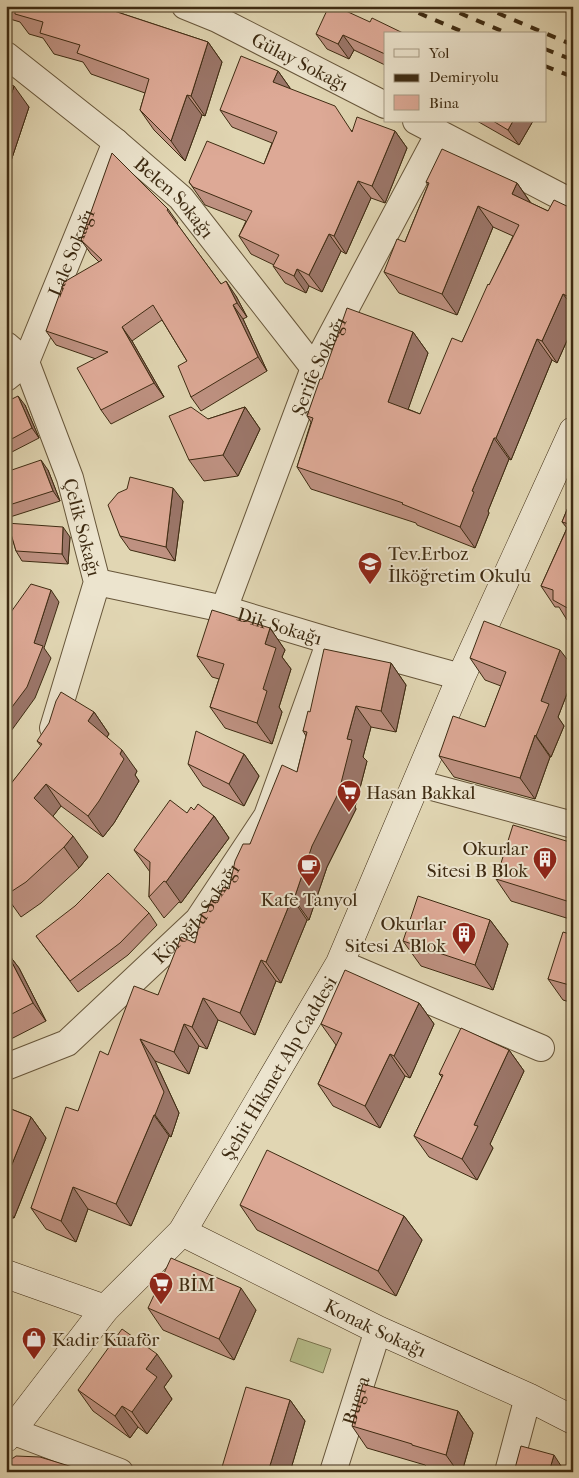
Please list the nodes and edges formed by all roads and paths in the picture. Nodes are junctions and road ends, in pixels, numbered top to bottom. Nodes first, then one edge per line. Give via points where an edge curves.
1 (185, 6) edge
2 (6, 55) edge
3 (384, 105) edge
4 (418, 122) edge
5 (440, 133) junction
6 (116, 142) junction
7 (573, 203) edge
8 (6, 345) edge
9 (314, 368) junction
10 (16, 370) edge
11 (573, 431) edge
12 (97, 582) junction
13 (224, 609) junction
14 (330, 641) junction
15 (461, 676) junction
16 (45, 747) edge
17 (417, 783) junction
18 (573, 825) edge
19 (340, 963) junction
20 (541, 1048) dead end
21 (6, 1067) edge
22 (182, 1232) junction
23 (6, 1274) edge
24 (105, 1309) junction
25 (378, 1330) junction
26 (528, 1397) junction
27 (573, 1420) edge
28 (9, 1434) edge
29 (120, 1472) edge
30 (333, 1472) edge
31 (508, 1472) edge

1 - 3 street, Gülay Sokağı via 218,19
2 - 6 street, Belen Sokağı
4 - 5 street
5 - 7 street
5 - 9 street, Şerife Sokağı
6 - 9 street, Belen Sokağı via 181,198
6 - 10 street, Lale Sokağı
8 - 10 street, Çelik Sokağı
9 - 13 street, Şerife Sokağı
10 - 12 street, Çelik Sokağı via 70,478
11 - 15 street, Şehit Hikmet Alp Caddesi
12 - 13 street, Dik Sokağı
12 - 16 street, Çelik Sokağı via 50,740
13 - 14 street, Dik Sokağı
14 - 15 street, Dik Sokağı
14 - 21 street, Köroğlu Sokağı via 267,816 198,920 67,1043
15 - 17 street, Şehit Hikmet Alp Caddesi
17 - 18 street
17 - 19 street, Şehit Hikmet Alp Caddesi
19 - 20 street
19 - 22 street, Şehit Hikmet Alp Caddesi
22 - 24 street, Şehit Hikmet Alp Caddesi
22 - 25 street, Konak Sokağı
23 - 24 street
24 - 28 street, Şehit Hikmet Alp Caddesi
25 - 26 street, Konak Sokağı
25 - 30 street, Bugra
26 - 27 street, Konak Sokağı
26 - 31 street
28 - 29 street

